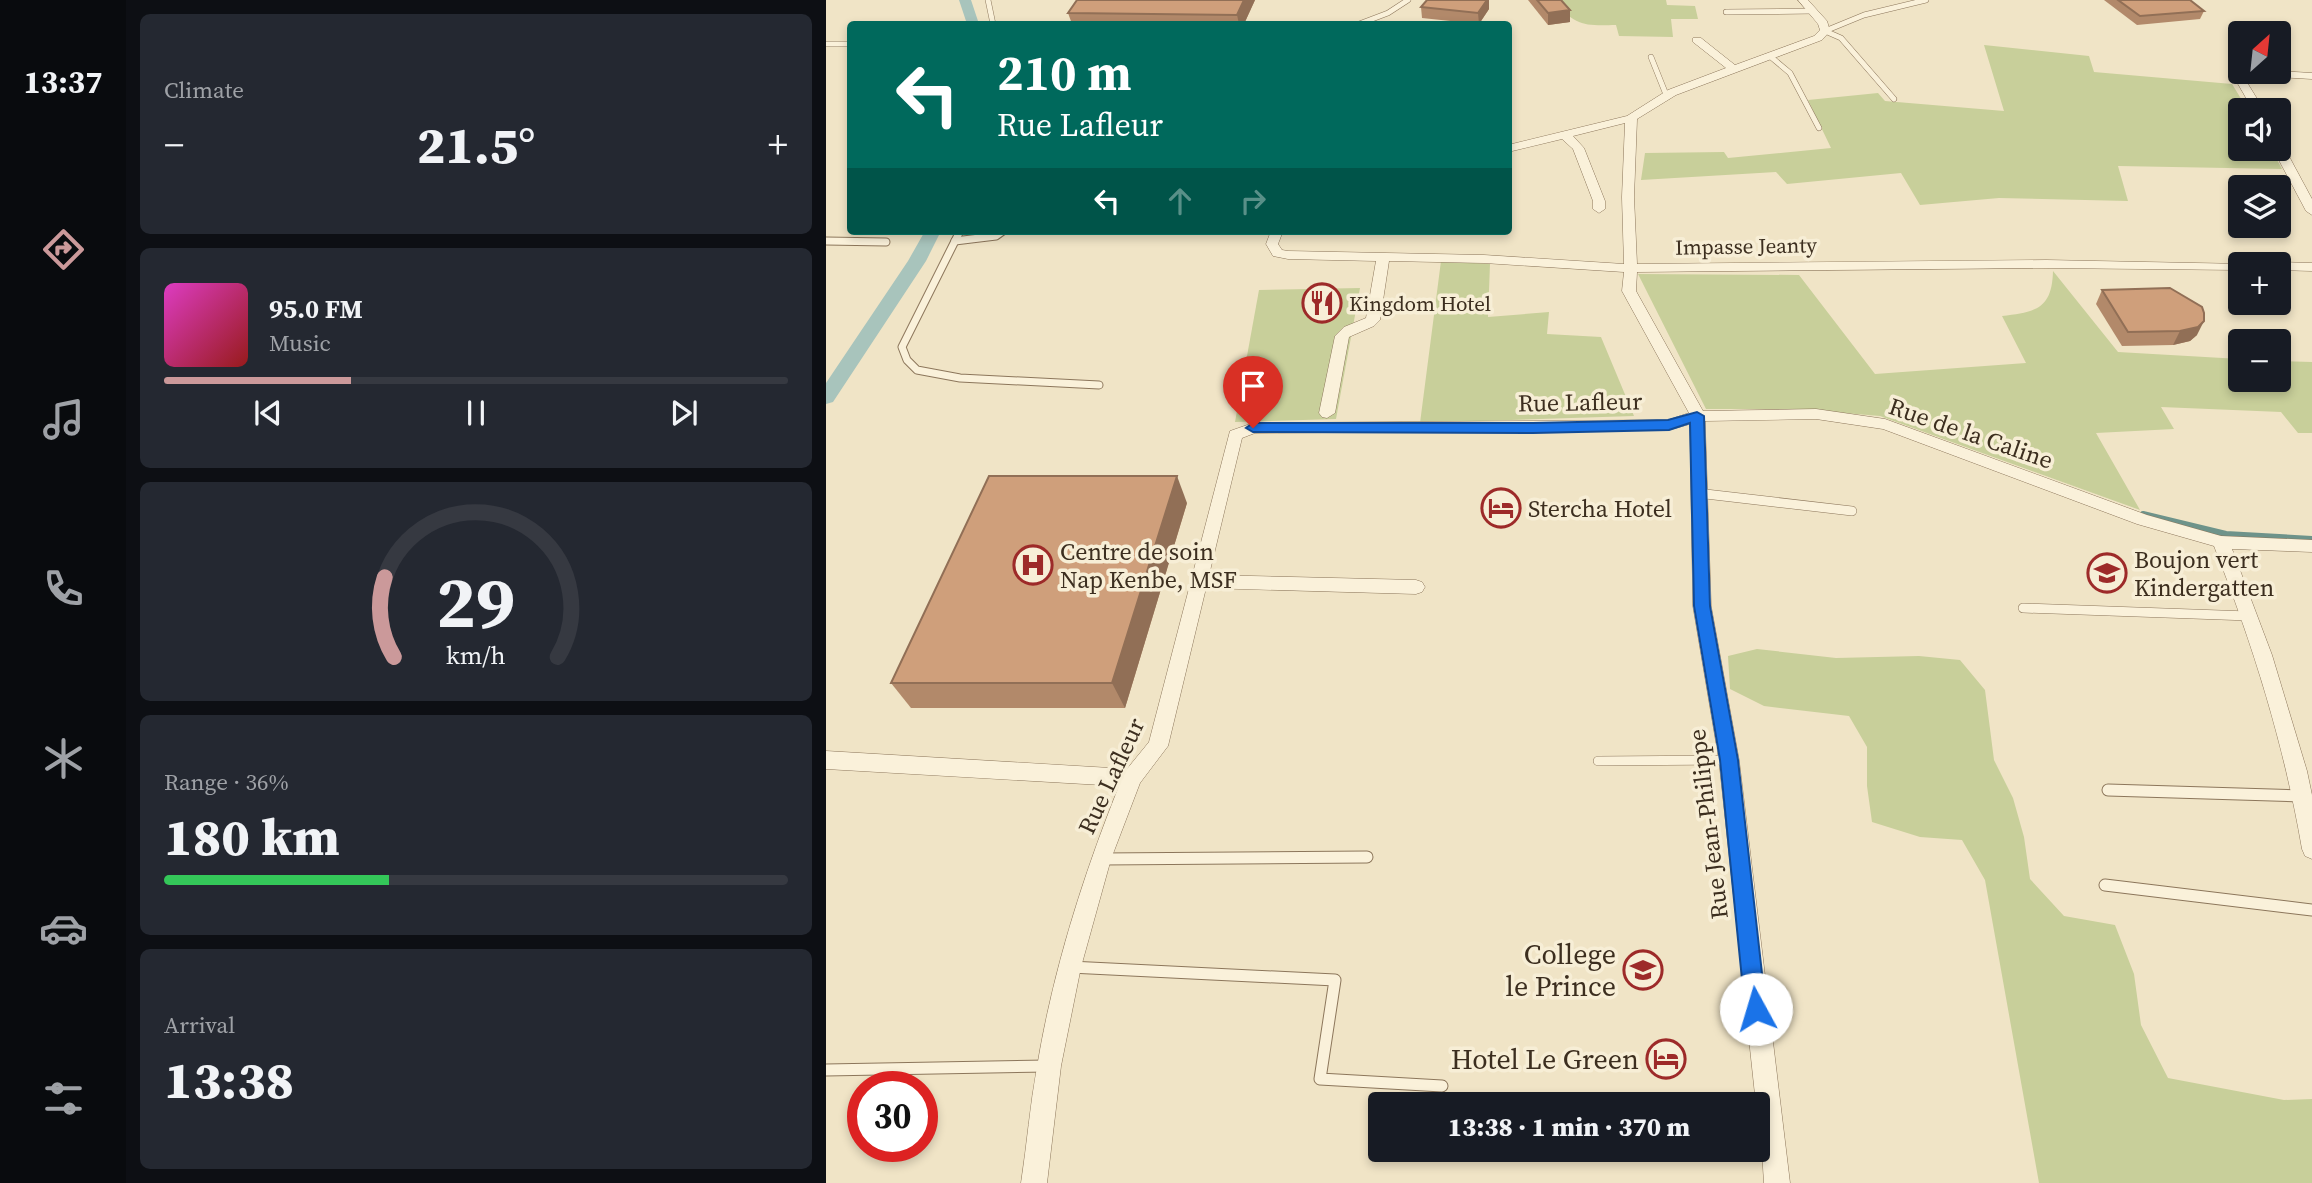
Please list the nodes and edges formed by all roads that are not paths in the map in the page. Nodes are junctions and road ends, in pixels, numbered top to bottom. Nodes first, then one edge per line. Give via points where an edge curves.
1 (988, 0) edge
2 (1408, 0) edge
3 (1803, 0) edge
4 (1926, 0) edge
5 (1813, 11) junction
6 (1726, 12) dead end
7 (992, 21) edge
8 (1367, 21) edge
9 (1825, 31) junction
10 (1697, 40) dead end
11 (826, 44) edge
12 (847, 44) edge
13 (1651, 57) dead end
14 (1771, 57) junction
15 (1732, 69) junction
16 (2312, 76) edge
17 (1667, 97) junction
18 (2251, 98) edge
19 (1894, 99) dead end
20 (1631, 118) junction
21 (1819, 128) dead end
22 (1566, 136) junction
23 (1512, 148) edge
24 (2285, 161) edge
25 (1599, 209) dead end
26 (2312, 211) edge
27 (958, 235) edge
28 (997, 235) edge
29 (1275, 235) edge
30 (826, 241) edge
31 (956, 241) junction
32 (886, 242) dead end
33 (1383, 258) junction
34 (2228, 266) edge
35 (2291, 266) edge
36 (2312, 267) edge
37 (1629, 268) junction
38 (1099, 385) dead end
39 (1327, 413) dead end
40 (1697, 416) junction
41 (1697, 493) junction
42 (1852, 511) dead end
43 (2221, 542) junction
44 (2312, 547) edge
45 (1198, 581) junction
46 (1416, 587) dead end
47 (2024, 608) dead end
48 (2251, 616) junction
49 (826, 760) edge
50 (1729, 760) junction
51 (1598, 761) dead end
52 (1132, 778) junction
53 (2108, 790) dead end
54 (2304, 796) junction
55 (2312, 849) edge
56 (1367, 857) dead end
57 (1100, 859) junction
58 (2105, 885) dead end
59 (2312, 910) edge
60 (1070, 967) junction
61 (1048, 1066) junction
62 (826, 1070) edge
63 (1442, 1086) dead end
64 (1034, 1183) edge
65 (1777, 1183) edge

1 - 7 lane
2 - 8 lane
3 - 5 street
4 - 9 lane via 1864,15
5 - 6 lane
5 - 9 street
9 - 14 street via 1807,44
9 - 19 lane via 1840,37
10 - 15 street
11 - 12 lane
13 - 17 lane
14 - 15 street
14 - 21 lane via 1790,73
15 - 17 street
16 - 18 street via 2244,76
17 - 20 street
20 - 22 street
20 - 37 street
22 - 23 street
22 - 25 street via 1578,148
24 - 26 street
27 - 31 lane
28 - 31 lane
29 - 33 street, Impasse Jeanty via 1272,244 1278,253
30 - 32 lane
31 - 38 lane via 902,346 912,365 917,370 960,378
33 - 37 street, Impasse Jeanty
33 - 39 street via 1373,320 1342,336
34 - 37 street, Impasse Jeanty
35 - 36 street
37 - 40 street via 1629,291
40 - 41 street, Rue Jean-Philippe
40 - 43 street, Rue de la Caline via 1816,414 1885,424 2143,520
40 - 45 street, Rue Lafleur via 1669,425 1253,428 1235,435
41 - 42 lane
41 - 50 street, Rue Jean-Philippe via 1702,606
43 - 44 street, Rue de la Caline
43 - 48 street
45 - 46 street
45 - 52 street, Rue Lafleur via 1158,746
47 - 48 lane
48 - 54 street
49 - 52 street
50 - 51 lane
50 - 65 street, Rue Jean-Philippe
52 - 57 street, Rue Lafleur
53 - 54 lane
54 - 55 street
56 - 57 lane
57 - 60 street, Rue Lafleur
58 - 59 lane
60 - 61 street, Rue Lafleur
60 - 63 lane via 1335,980 1320,1079
61 - 62 lane
61 - 64 street, Rue Lafleur

